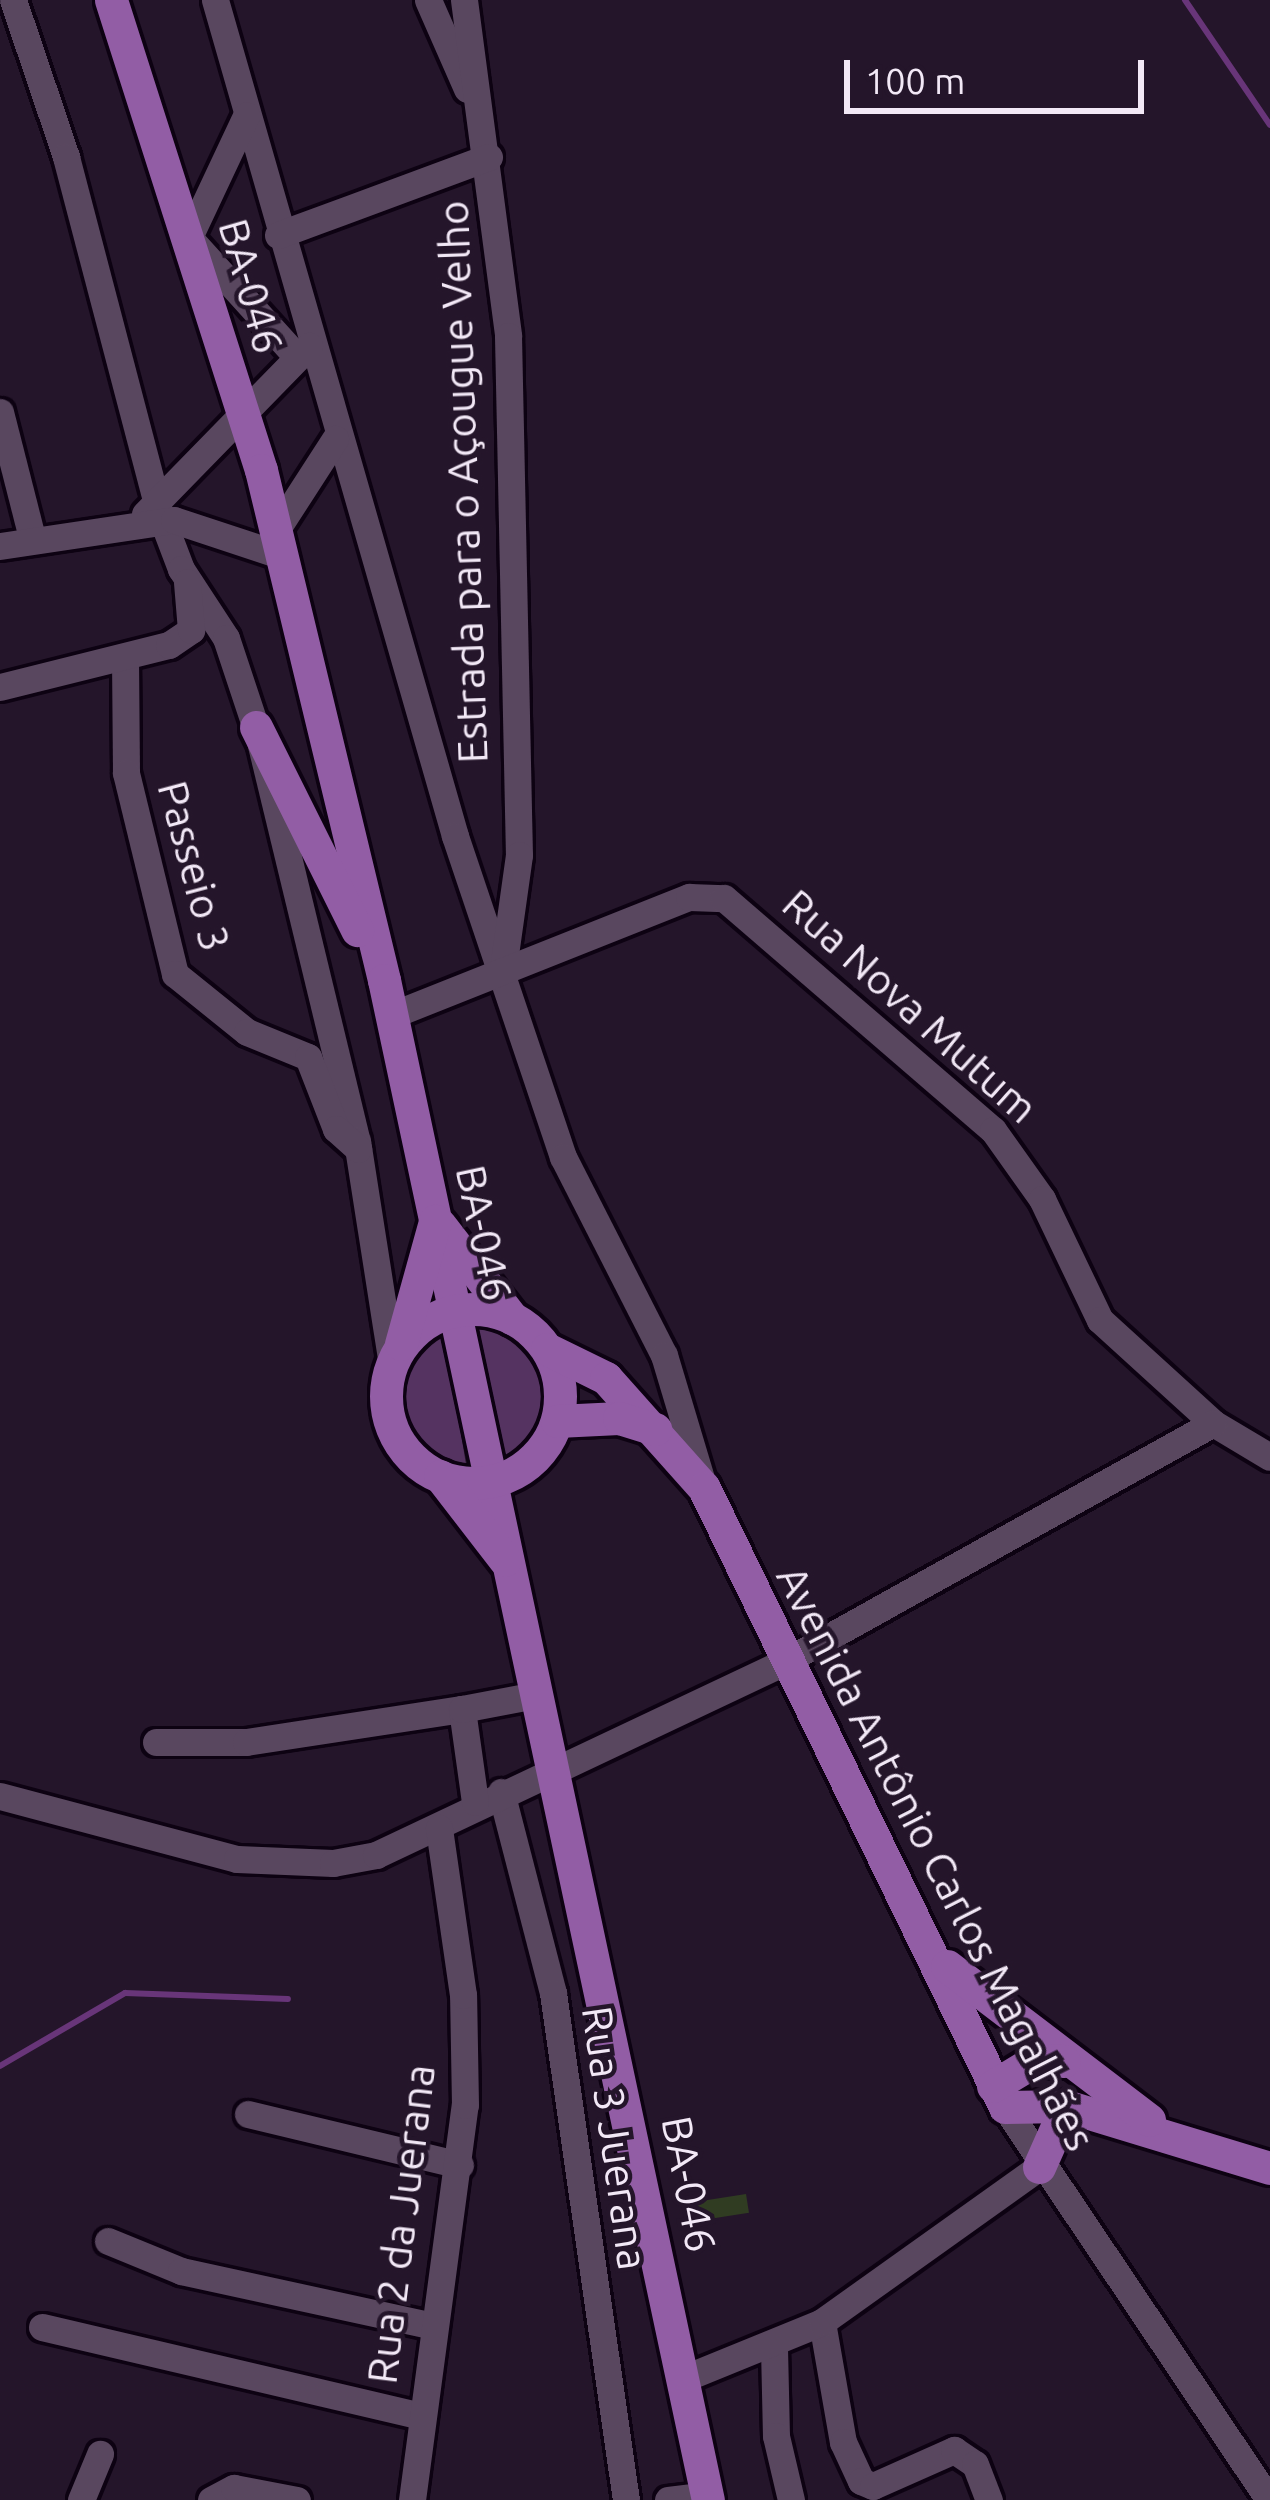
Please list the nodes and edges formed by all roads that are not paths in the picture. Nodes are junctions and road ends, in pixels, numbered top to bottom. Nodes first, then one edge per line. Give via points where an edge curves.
1 (13, 0) edge
2 (111, 0) edge
3 (215, 0) edge
4 (428, 0) edge
5 (464, 0) edge
6 (246, 116) junction
7 (482, 126) junction
8 (489, 157) junction
9 (278, 235) junction
10 (191, 238) junction
11 (303, 351) junction
12 (241, 410) junction
13 (0, 412) edge
14 (334, 439) junction
15 (154, 514) junction
16 (32, 538) junction
17 (278, 543) junction
18 (0, 546) edge
19 (186, 578) junction
20 (125, 658) junction
21 (0, 687) edge
22 (256, 728) junction
23 (505, 967) junction
24 (384, 980) junction
25 (392, 1015) junction
26 (359, 1149) junction
27 (436, 1220) junction
28 (453, 1310) junction
29 (512, 1318) junction
30 (547, 1349) junction
31 (396, 1356) junction
32 (557, 1420) junction
33 (1213, 1423) junction
34 (655, 1430) junction
35 (537, 1454) junction
36 (1270, 1457) edge
37 (440, 1476) junction
38 (494, 1480) junction
39 (704, 1488) junction
40 (510, 1566) junction
41 (784, 1662) junction
42 (536, 1695) junction
43 (462, 1709) junction
44 (156, 1742) dead end
45 (553, 1771) junction
46 (0, 1796) edge
47 (488, 1797) junction
48 (439, 1828) junction
49 (941, 1960) junction
50 (1064, 2061) junction
51 (999, 2096) junction
52 (1066, 2106) junction
53 (248, 2114) dead end
54 (1170, 2135) junction
55 (460, 2165) junction
56 (1039, 2167) junction
57 (1270, 2168) edge
58 (108, 2241) dead end
59 (822, 2322) junction
60 (434, 2326) junction
61 (42, 2327) dead end
62 (774, 2348) junction
63 (680, 2380) junction
64 (421, 2416) junction
65 (100, 2454) dead end
66 (707, 2498) edge
67 (81, 2500) edge
68 (211, 2500) edge
69 (297, 2500) edge
70 (412, 2500) edge
71 (626, 2500) edge
72 (668, 2500) edge
73 (791, 2500) edge
74 (989, 2500) edge
75 (1270, 2500) edge

1 - 15 street via 66,157
2 - 10 main road, BA-046 / BA-046
3 - 6 street
4 - 7 street
5 - 7 street, Estrada para o Açougue Velho
6 - 9 street
6 - 10 street
7 - 8 street, Estrada para o Açougue Velho
8 - 9 street
8 - 23 street, Estrada para o Açougue Velho via 508,336 519,832
9 - 11 street
10 - 11 street
10 - 12 main road, BA-046 / BA-046
11 - 12 street
11 - 14 street
12 - 15 street
12 - 17 main road, BA-046 / BA-046
13 - 16 street
14 - 17 street
14 - 23 street via 455,836
15 - 16 street
15 - 17 street
15 - 19 street
16 - 18 street
17 - 24 main road, BA-046 / BA-046
19 - 20 street via 191,630
19 - 22 street via 213,610
20 - 21 street
20 - 26 street, Passeio 3 via 126,773 175,974 247,1032 308,1057 336,1129
22 - 24 main road
22 - 26 street
23 - 25 street, Rua Nova Mutum
23 - 33 street, Rua Nova Mutum via 689,897 724,898 993,1130 1042,1198 1080,1293
23 - 39 street via 563,1157 664,1355
24 - 25 main road, BA-046 / BA-046
25 - 27 main road, BA-046 / BA-046
26 - 31 street
27 - 28 main road, BA-046 / BA-046
27 - 29 main road, Avenida Antônio Carlos Magalhães
27 - 31 main road
28 - 29 main road
28 - 31 main road
28 - 38 main road, BA-046 / BA-046
29 - 30 main road, Avenida Antônio Carlos Magalhães
30 - 32 main road
30 - 34 main road, Avenida Antônio Carlos Magalhães via 589,1365
31 - 37 main road via 390,1421 418,1463
32 - 34 main road via 619,1418
32 - 35 main road
33 - 36 street, Rua Nova Mutum
33 - 41 street
34 - 39 main road, Avenida Antônio Carlos Magalhães
35 - 38 main road
35 - 40 main road
37 - 38 main road
37 - 40 main road
38 - 40 main road, BA-046 / BA-046
39 - 41 main road, Avenida Antônio Carlos Magalhães
40 - 42 main road, BA-046 / BA-046
41 - 45 street
41 - 49 main road, Avenida Antônio Carlos Magalhães
42 - 43 street
42 - 45 main road, BA-046 / BA-046
43 - 44 street via 246,1742
43 - 47 street, Rua 3 Juerana
45 - 47 street
45 - 63 main road, BA-046 / BA-046
46 - 48 street via 283,1864 376,1855
47 - 48 street
47 - 71 street, Rua 3 Juerana via 553,1993
48 - 55 street, Rua 2 da Juerana via 464,1995
49 - 50 main road
49 - 51 main road, Avenida Antônio Carlos Magalhães
50 - 51 main road via 1036,2060
50 - 54 main road
51 - 52 main road
51 - 56 street, Avenida Antônio Carlos Magalhães
52 - 54 main road
52 - 56 main road
53 - 55 street
54 - 57 main road
55 - 60 street, Rua 2 da Juerana
56 - 59 street
56 - 75 street, Avenida Antônio Carlos Magalhães
58 - 60 street via 181,2271
59 - 62 street
59 - 74 street via 843,2442 862,2481 873,2486 954,2450 975,2464
60 - 64 street, Rua 2 da Juerana
61 - 64 street, Rua 2 da Juerana
62 - 63 street
62 - 73 street via 776,2436
63 - 66 main road, BA-046 / BA-046
64 - 70 street, Rua 2 da Juerana
65 - 67 street
66 - 72 street
68 - 69 street via 234,2488

